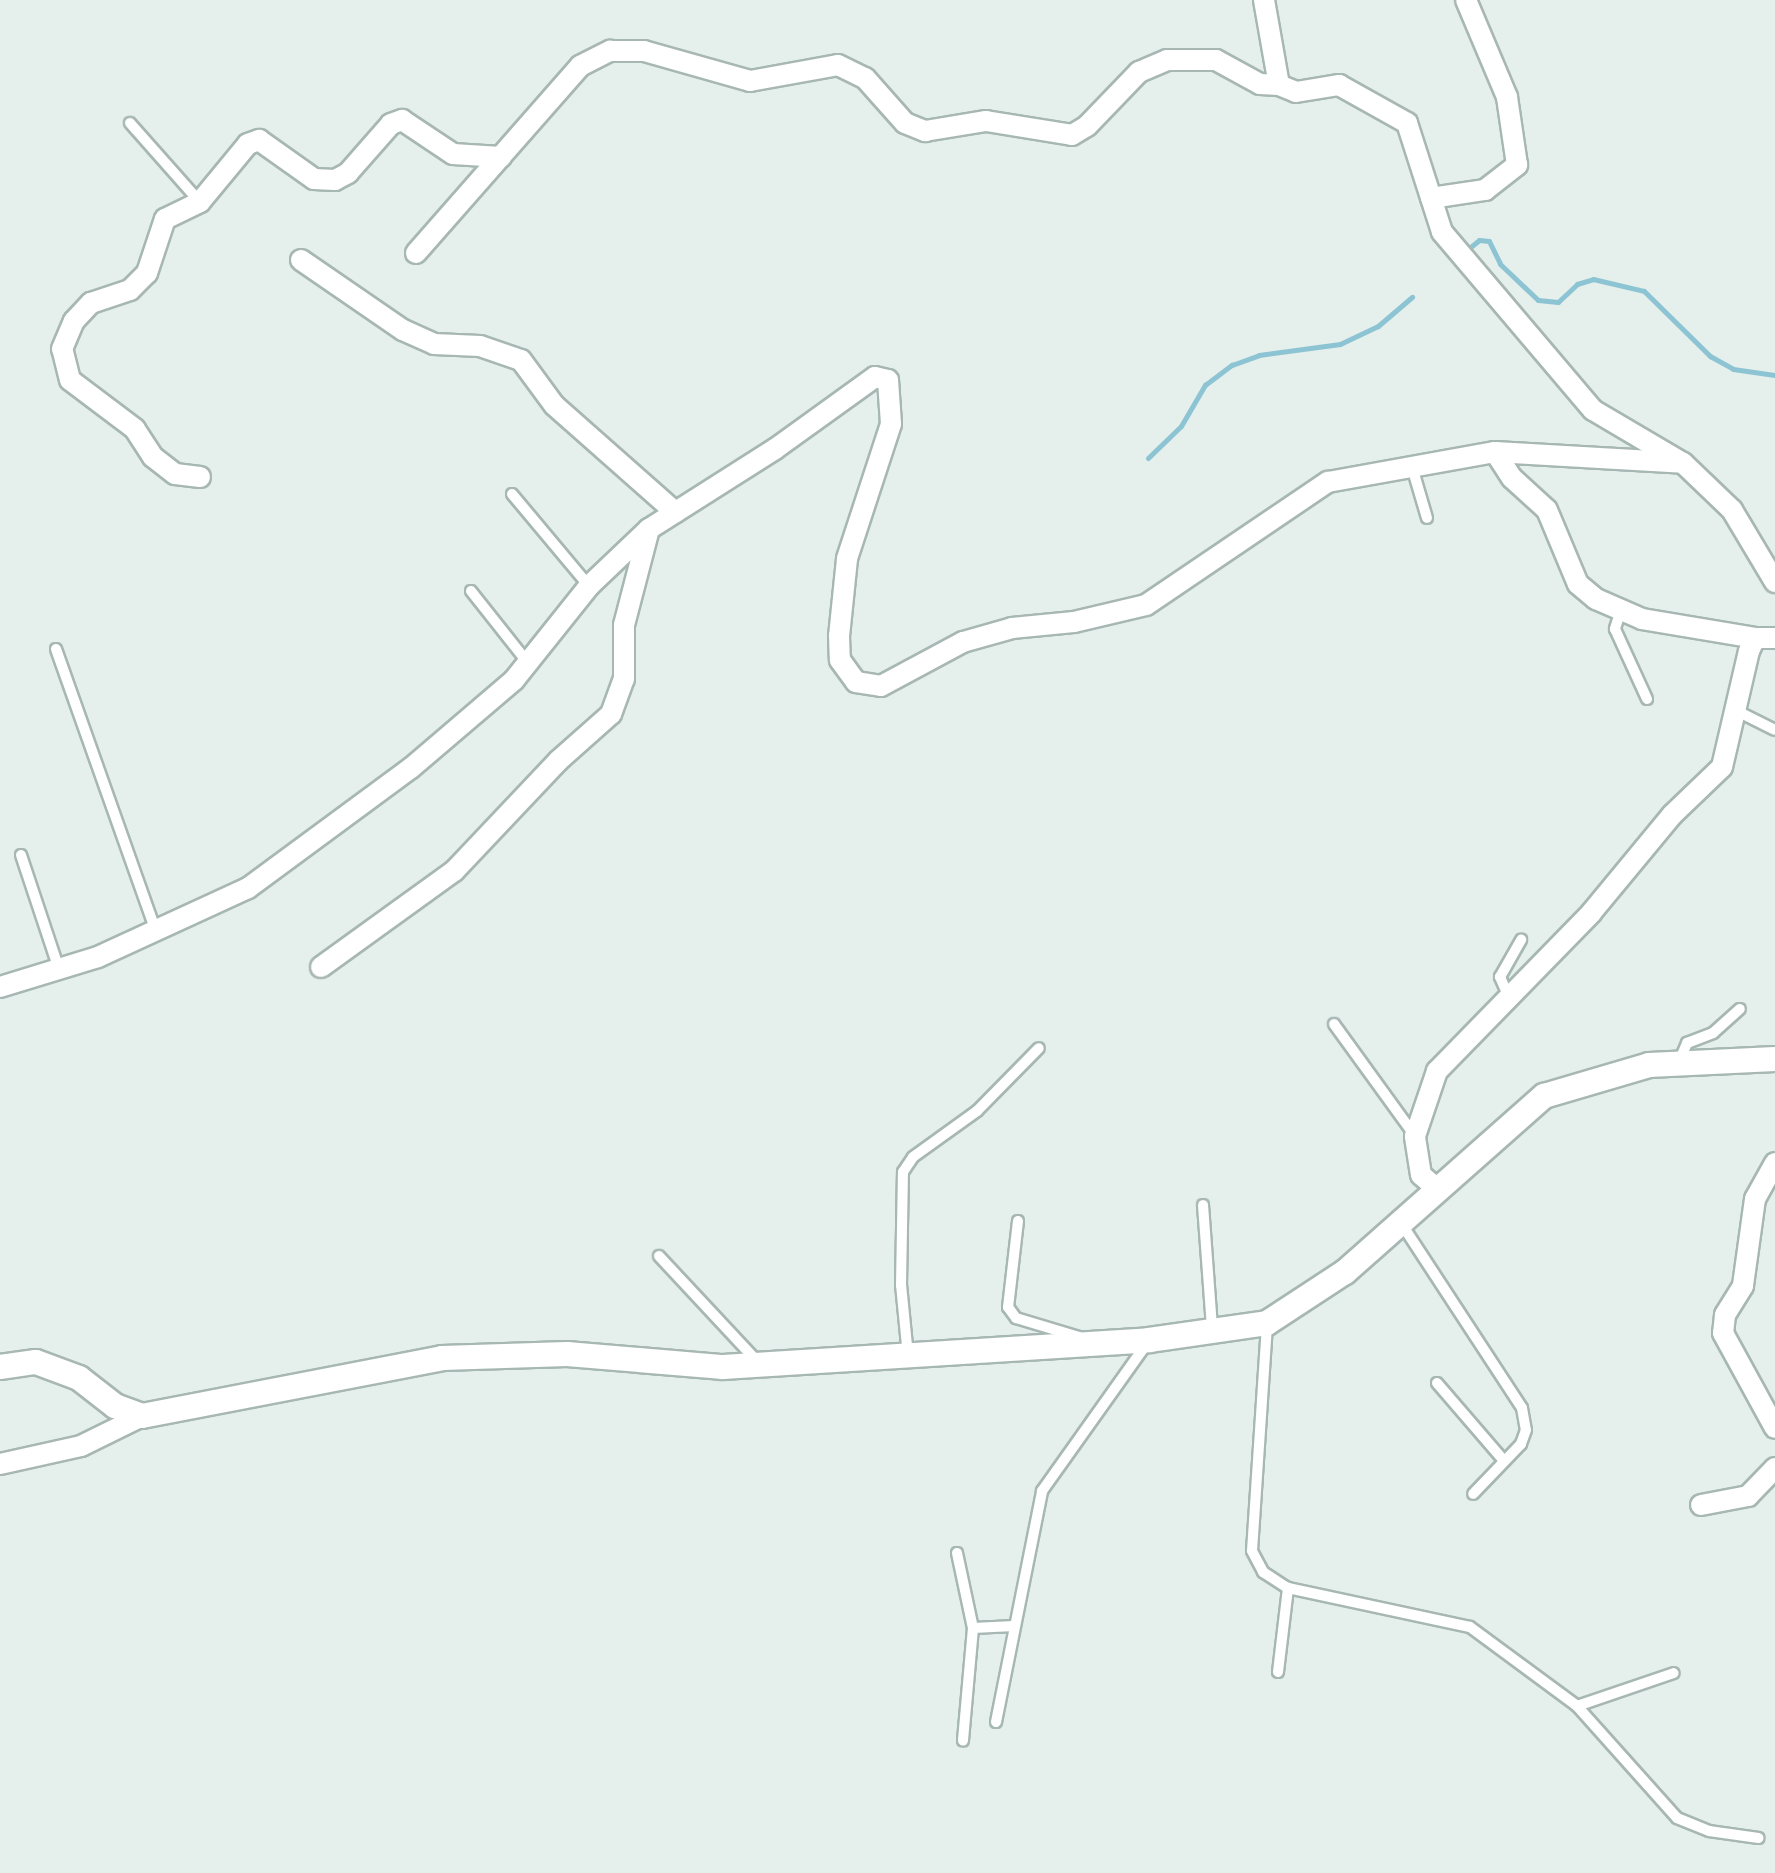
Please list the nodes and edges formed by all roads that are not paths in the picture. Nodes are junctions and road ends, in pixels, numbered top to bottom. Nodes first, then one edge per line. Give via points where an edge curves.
1 (1264, 0) edge
2 (1466, 0) edge
3 (1279, 85) junction
4 (130, 123) dead end
5 (501, 157) junction
6 (1431, 198) junction
7 (200, 202) junction
8 (416, 253) dead end
9 (301, 260) dead end
10 (1495, 452) junction
11 (1683, 463) junction
12 (1411, 465) junction
13 (200, 477) dead end
14 (512, 494) dead end
15 (675, 512) junction
16 (1427, 518) dead end
17 (649, 529) junction
18 (1775, 582) edge
19 (589, 586) junction
20 (471, 591) dead end
21 (1621, 610) junction
22 (1765, 638) edge
23 (56, 649) dead end
24 (528, 663) junction
25 (1647, 699) dead end
26 (1737, 711) junction
27 (1775, 730) edge
28 (21, 855) dead end
29 (156, 931) junction
30 (1521, 940) dead end
31 (321, 967) dead end
32 (59, 969) junction
33 (0, 987) edge
34 (1508, 995) junction
35 (1740, 1009) dead end
36 (1334, 1024) dead end
37 (1039, 1048) dead end
38 (1775, 1059) edge
39 (1678, 1064) junction
40 (1415, 1136) junction
41 (1775, 1163) edge
42 (1435, 1187) junction
43 (1203, 1205) dead end
44 (1018, 1221) dead end
45 (1400, 1221) junction
46 (659, 1256) dead end
47 (1267, 1323) junction
48 (1212, 1331) junction
49 (1149, 1340) junction
50 (1096, 1343) junction
51 (908, 1356) junction
52 (761, 1365) junction
53 (0, 1367) edge
54 (1437, 1383) dead end
55 (142, 1416) junction
56 (1775, 1428) edge
57 (1504, 1461) junction
58 (0, 1464) edge
59 (1775, 1468) edge
60 (1473, 1494) dead end
61 (1701, 1505) dead end
62 (957, 1553) dead end
63 (1288, 1588) junction
64 (1014, 1626) junction
65 (973, 1628) junction
66 (1278, 1672) dead end
67 (1674, 1673) dead end
68 (1577, 1706) junction
69 (996, 1722) dead end
70 (963, 1741) dead end
71 (1759, 1838) dead end

1 - 3 street
2 - 6 street via 1507,97 1517,165 1485,190
3 - 5 street via 1260,84 1216,60 1167,60 1139,72 1072,135 986,121 925,131 905,123 865,78 838,65 750,81 644,51 610,51 580,66
3 - 6 street via 1296,92 1339,85 1407,123
4 - 7 lane
5 - 7 street via 453,154 402,120 391,124 348,173 335,180 314,179 259,140 248,144
5 - 8 street
6 - 11 street via 1442,232 1593,410
7 - 13 street via 165,219 147,273 130,290 91,303 74,321 62,349 70,380 135,429 153,457 175,474
9 - 15 street via 403,330 434,344 480,346 521,360 554,405
10 - 11 street
10 - 12 street
10 - 21 street via 1512,478 1547,510 1578,584
11 - 18 street via 1732,510
12 - 15 street via 1328,482 1146,605 1074,622 1012,628 963,642 881,686 856,682 840,660 839,636 847,559 891,424 888,380 875,377
12 - 16 lane
14 - 19 lane
15 - 17 street
17 - 19 street
17 - 31 street via 624,625 624,679 611,714 558,761 454,871
19 - 24 street
20 - 24 lane
21 - 22 street via 1642,619
21 - 25 lane via 1615,629 1619,643
22 - 26 street
23 - 29 lane
24 - 29 street via 411,768 248,888
26 - 27 lane
26 - 34 street via 1722,767 1672,815 1591,913
28 - 32 lane
29 - 32 street
30 - 34 lane via 1500,977
32 - 33 street
34 - 40 street via 1437,1071
35 - 39 lane via 1713,1033 1687,1043
36 - 40 lane
37 - 51 lane via 977,1111 913,1157 903,1172 901,1285
38 - 39 street
39 - 42 street via 1649,1065 1544,1096
40 - 42 street via 1421,1175
41 - 56 street via 1755,1199 1743,1286 1725,1315 1723,1333
42 - 45 street
43 - 48 lane
44 - 50 lane via 1008,1307 1016,1318
45 - 47 street via 1345,1272
45 - 57 lane via 1522,1408 1526,1430
46 - 52 lane
47 - 48 street
47 - 63 lane via 1252,1551 1263,1572
48 - 49 street
49 - 50 street
49 - 64 lane via 1042,1491
50 - 51 street
51 - 52 street
52 - 55 street via 723,1367 567,1354 442,1358
53 - 55 street via 36,1362 79,1378 115,1406
54 - 57 lane
55 - 58 street via 81,1446
57 - 60 lane
59 - 61 street via 1748,1496
62 - 65 lane
63 - 66 lane
63 - 68 lane via 1470,1627
64 - 65 lane
64 - 69 lane
65 - 70 lane
67 - 68 lane
68 - 71 lane via 1677,1818 1709,1831

